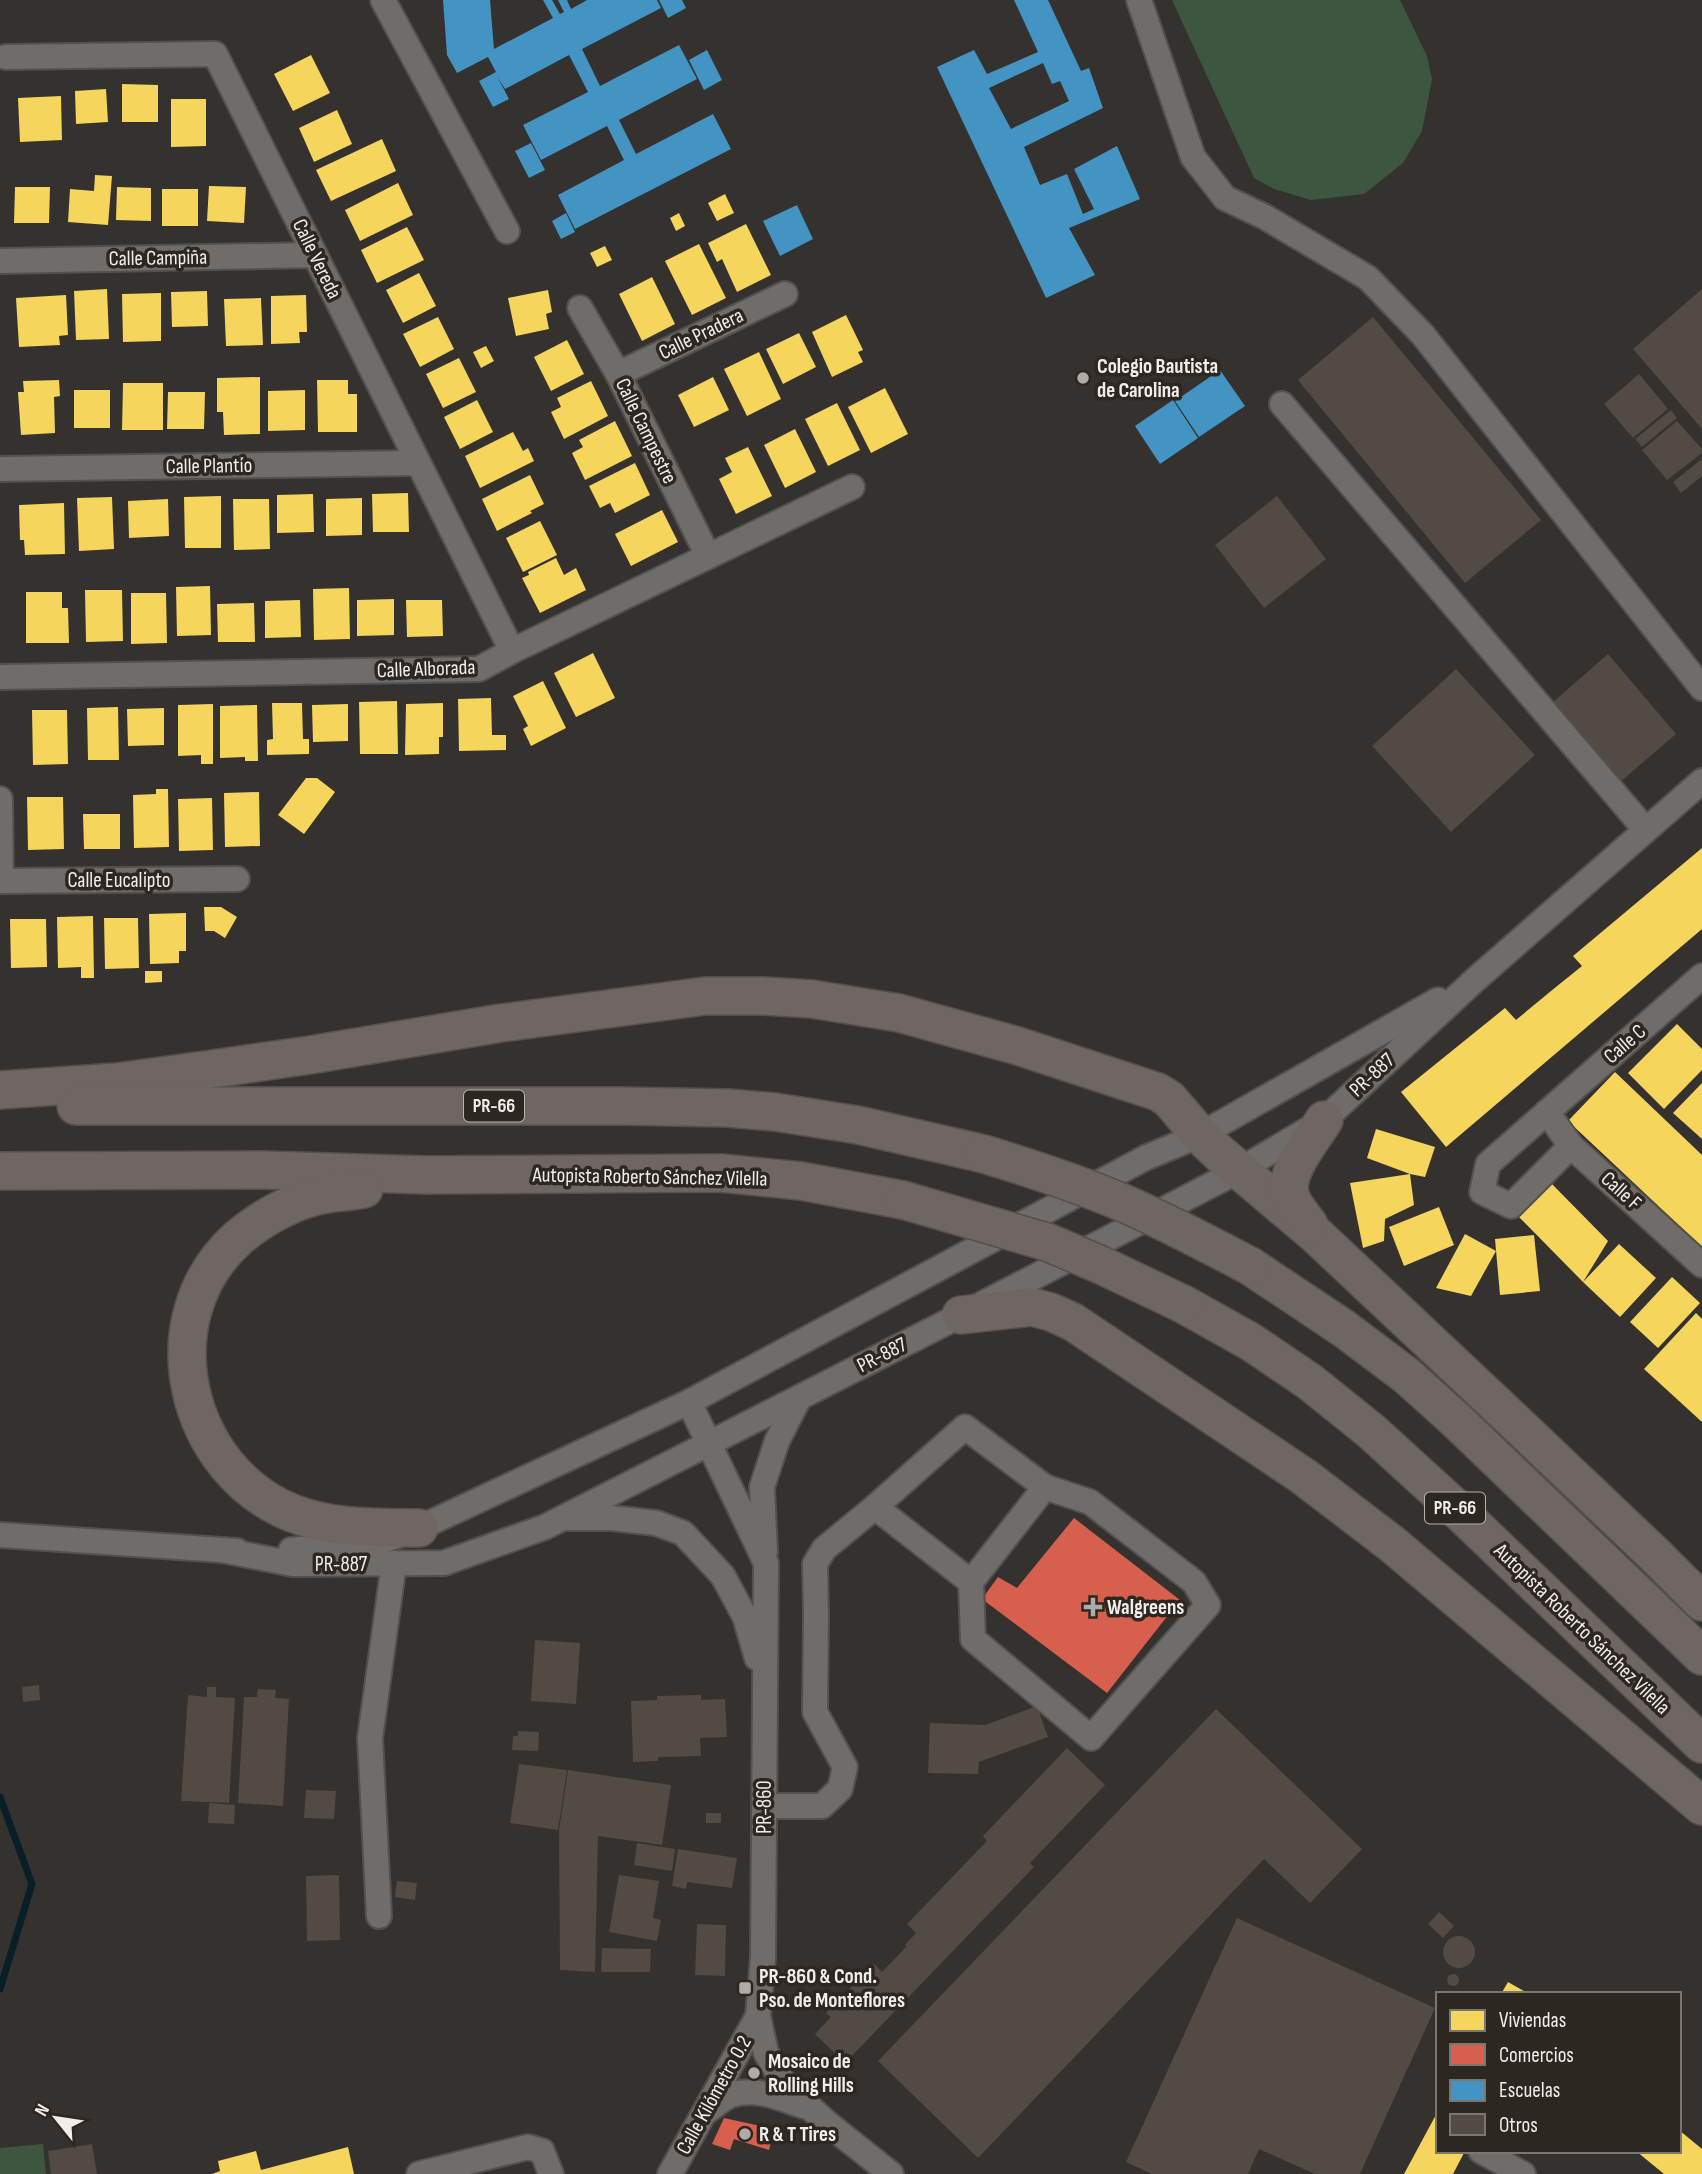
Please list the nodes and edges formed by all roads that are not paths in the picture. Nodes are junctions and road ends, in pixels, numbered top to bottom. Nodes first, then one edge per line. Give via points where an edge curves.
1 (383, 0) edge
2 (1139, 0) edge
3 (2, 57) edge
4 (507, 230) dead end
5 (315, 255) junction
6 (0, 261) edge
7 (785, 294) dead end
8 (580, 308) dead end
9 (618, 373) junction
10 (1282, 404) dead end
11 (418, 463) junction
12 (0, 469) edge
13 (852, 487) dead end
14 (708, 556) junction
15 (512, 651) junction
16 (0, 677) edge
17 (1702, 688) edge
18 (1702, 780) edge
19 (0, 799) edge
20 (1645, 829) junction
21 (237, 880) dead end
22 (1, 881) edge
23 (1476, 979) junction
24 (1699, 985) edge
25 (0, 1090) edge
26 (0, 1107) edge
27 (1547, 1112) junction
28 (1324, 1120) junction
29 (1200, 1135) junction
30 (1571, 1146) junction
31 (0, 1171) edge
32 (1238, 1171) junction
33 (426, 1175) junction
34 (1315, 1234) junction
35 (1702, 1265) edge
36 (961, 1315) junction
37 (799, 1398) junction
38 (689, 1402) junction
39 (709, 1444) junction
40 (1045, 1487) junction
41 (875, 1507) junction
42 (564, 1518) junction
43 (419, 1528) junction
44 (0, 1535) edge
45 (222, 1550) junction
46 (394, 1563) junction
47 (766, 1563) junction
48 (971, 1582) junction
49 (1702, 1602) edge
50 (1702, 1656) edge
51 (765, 1682) junction
52 (1702, 1744) edge
53 (764, 1806) junction
54 (1702, 1807) edge
55 (380, 1916) dead end
56 (758, 2016) junction
57 (811, 2109) junction
58 (704, 2113) junction
59 (1485, 2153) edge
60 (419, 2174) edge
61 (551, 2174) edge
62 (670, 2174) edge
63 (891, 2174) edge
64 (1523, 2174) edge

1 - 4 street
2 - 17 street via 1193,157 1225,198 1368,278 1423,335
3 - 5 street, Calle Vereda via 215,54
5 - 6 street, Calle Campiña
5 - 11 street, Calle Vereda
7 - 9 street, Calle Pradera
8 - 9 street, Calle Campestre
9 - 14 street, Calle Campestre
10 - 20 street
11 - 12 street, Calle Plantío
11 - 15 street, Calle Vereda
13 - 14 street, Calle Alborada
14 - 15 street, Calle Alborada
15 - 16 street, Calle Alborada via 479,670
18 - 20 street, PR-887
19 - 22 street
20 - 23 street, PR-887
21 - 22 street, Calle Eucalipto
23 - 28 street, PR-887
23 - 29 street, PR-887
24 - 27 street, Calle C
25 - 29 highway via 171,1075 705,996 763,996 899,1013 1018,1046 1158,1091
26 - 50 highway, PR-66, bridge via 728,1108 858,1125 1034,1170 1191,1234 1250,1266 1343,1328 1457,1420
27 - 30 street, Calle F
27 - 30 street, Calle C via 1488,1164 1482,1192 1511,1206
28 - 32 street, PR-887
28 - 34 highway via 1288,1185
29 - 32 highway
29 - 38 street, PR-887 via 1133,1165
30 - 35 street, Calle F
31 - 33 highway, Autopista Roberto Sánchez Vilella / PR-66
32 - 34 highway
32 - 36 street, PR-887
33 - 43 highway via 315,1198 257,1224 236,1241 206,1281 192,1318 187,1357 194,1404 209,1441 238,1479 256,1493 294,1514 321,1521
33 - 52 highway, Autopista Roberto Sánchez Vilella / PR-66, bridge via 721,1174 801,1181 903,1200 1047,1242 1101,1265 1251,1342 1371,1431
34 - 49 highway
36 - 37 street, PR-887
36 - 54 highway via 1032,1307 1073,1322 1303,1476 1392,1544
37 - 39 street, PR-887
37 - 47 street via 777,1441 762,1487
38 - 39 street, PR-860 / PR-860
38 - 43 street, PR-887
39 - 42 street, PR-887
39 - 47 street, PR-860 / PR-860
40 - 41 street via 965,1427
40 - 48 street
40 - 48 street via 1090,1502 1194,1582 1208,1605 1091,1738 973,1639
41 - 48 street
41 - 53 street via 824,1549 815,1564 814,1712 845,1767 840,1789 822,1806
42 - 46 street, PR-887 via 444,1563
42 - 51 street via 656,1523 683,1534 723,1576 744,1617
43 - 45 street, PR-887 via 385,1540 269,1552
44 - 45 street, PR-887
45 - 46 street, PR-887 via 293,1564
46 - 55 street via 370,1738
47 - 51 street, PR-860 / PR-860
51 - 53 street, PR-860 / PR-860
53 - 56 street, PR-860 / PR-860
56 - 57 street, PR-860 / PR-860 via 766,2053 786,2086
56 - 58 street, Calle Kilómetro 0.2
57 - 58 street via 750,2091 729,2095
57 - 63 street, PR-860 / PR-860
58 - 62 street, Calle Kilómetro 0.2
59 - 64 street
60 - 61 street via 528,2147 542,2151

